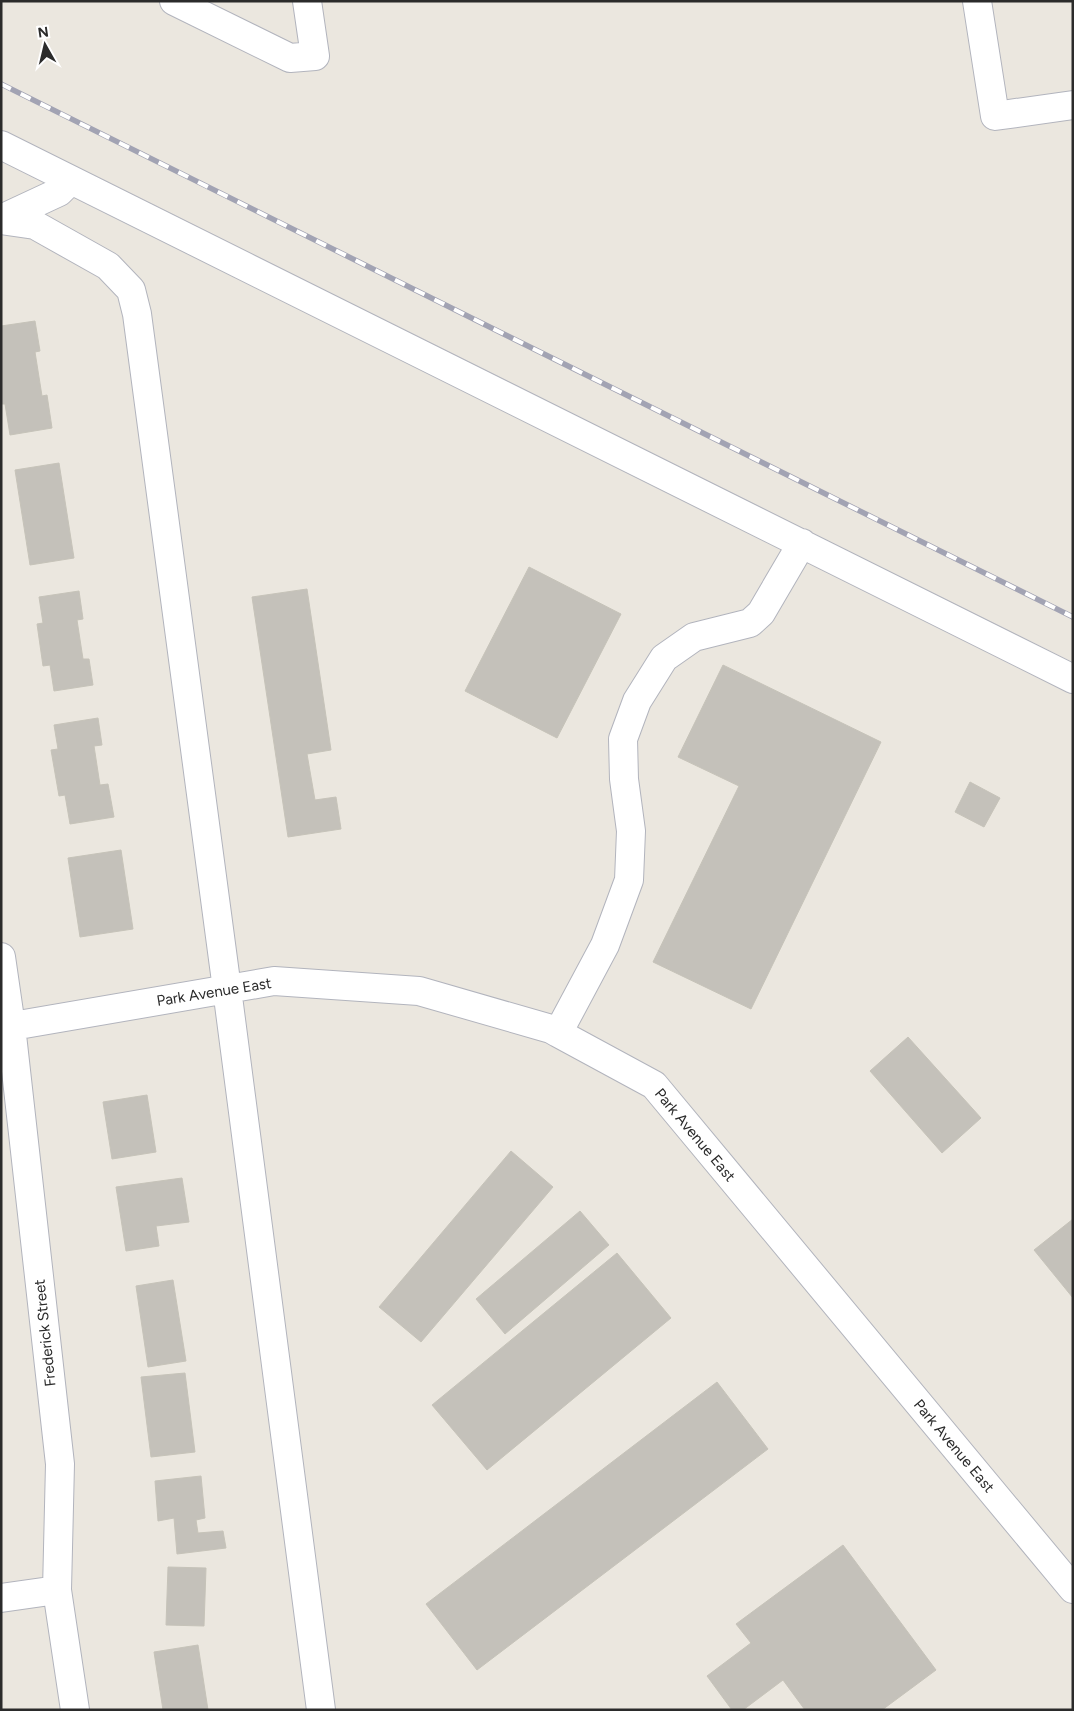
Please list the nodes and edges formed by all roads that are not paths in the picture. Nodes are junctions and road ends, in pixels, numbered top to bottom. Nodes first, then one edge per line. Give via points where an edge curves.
1 (174, 1) edge
2 (307, 1) edge
3 (977, 1) edge
4 (1073, 105) edge
5 (1, 145) edge
6 (69, 179) junction
7 (1, 219) edge
8 (802, 543) junction
9 (1073, 679) edge
10 (1, 957) edge
11 (227, 989) junction
12 (6, 1027) edge
13 (558, 1032) junction
14 (1073, 1589) edge
15 (57, 1590) junction
16 (1, 1598) edge
17 (75, 1710) edge
18 (321, 1710) edge

1 - 2 street via 290,58 315,56
3 - 4 street via 995,116
5 - 6 street
6 - 7 street via 59,192
6 - 8 street
7 - 11 street via 35,225 108,266 131,290 137,314
8 - 9 street
8 - 13 street via 762,614 750,623 694,638 664,658 637,701 623,739 631,831 629,880 605,946
10 - 12 street, Frederick Street
11 - 12 street, Park Avenue East
11 - 13 street, Park Avenue East via 274,981 419,991
11 - 18 street
12 - 15 street, Frederick Street via 60,1464
13 - 14 street, Park Avenue East via 654,1085
15 - 16 street
15 - 17 street, Frederick Street

